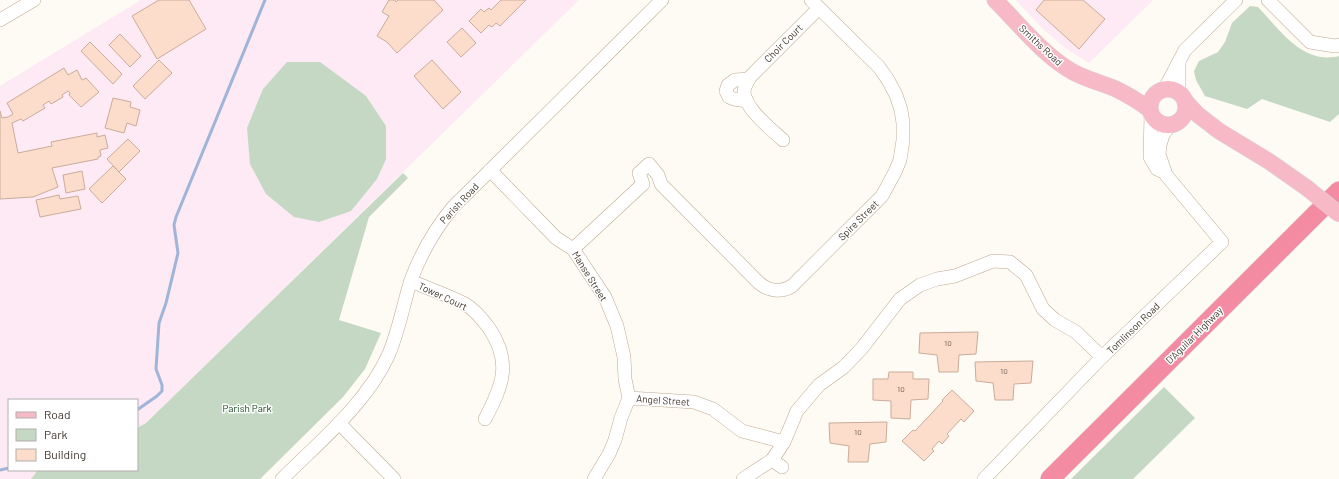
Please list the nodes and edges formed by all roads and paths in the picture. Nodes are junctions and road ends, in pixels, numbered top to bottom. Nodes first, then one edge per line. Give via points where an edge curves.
1 (662, 0) edge
2 (995, 0) edge
3 (1236, 0) edge
4 (1268, 0) edge
5 (28, 1) edge
6 (815, 4) edge
7 (0, 20) edge
8 (1339, 45) edge
9 (749, 79) junction
10 (1116, 89) junction
11 (1172, 94) junction
12 (747, 101) junction
13 (1151, 112) junction
14 (1174, 124) junction
15 (1219, 131) junction
16 (783, 140) dead end
17 (490, 170) junction
18 (1166, 175) junction
19 (643, 184) junction
20 (661, 184) junction
21 (1339, 191) edge
22 (1339, 214) edge
23 (574, 249) junction
24 (411, 281) junction
25 (1102, 357) junction
26 (629, 398) junction
27 (485, 419) dead end
28 (339, 423) junction
29 (784, 442) junction
30 (282, 479) edge
31 (394, 479) edge
32 (594, 479) edge
33 (743, 479) edge
34 (984, 479) edge
35 (1050, 479) edge

1 - 17 street, Parish Road
2 - 10 main road, Smiths Road via 1061,64 1091,80
3 - 11 street via 1185,50 1179,60
4 - 8 street via 1310,42
5 - 7 street
6 - 9 street, Choir Court
6 - 20 street, Spire Street via 879,67 896,96 903,123 902,150 895,172 882,196 792,286 776,290 764,288
9 - 12 street via 744,91
9 - 12 street via 736,80 728,85 726,91 729,97
10 - 11 main road, Smiths Road
10 - 13 main road, Smiths Road
11 - 13 main road via 1152,99
11 - 14 main road via 1185,114 1182,120
11 - 15 main road
12 - 16 street via 757,116
13 - 14 main road via 1159,123
13 - 18 street, Tomlinson Road via 1150,157 1157,169
14 - 15 main road via 1194,124
14 - 18 street, Tomlinson Road via 1163,136 1160,145 1159,154
15 - 22 main road, bridge via 1264,158
17 - 23 street, Manse Street via 556,238
17 - 24 street, Parish Road via 439,224
18 - 25 street, Tomlinson Road via 1222,242
19 - 20 street
19 - 20 street, Spire Street via 639,173 649,164 658,175
19 - 23 street
21 - 35 highway, D'Aguilar Highway
23 - 26 street, Manse Street via 605,297 617,326
24 - 27 street, Tower Court via 466,305 484,322 496,339 503,360 501,383
24 - 28 street, Parish Road via 388,356 376,379
25 - 29 street via 1076,332 1055,320 1043,309 1026,275 1010,262 994,260 955,276 920,285 900,299 862,348 844,367 819,385 797,411
25 - 34 street, Tomlinson Road
26 - 29 street, Angel Street via 694,402 713,409 742,431
26 - 32 street via 609,454
28 - 30 street, Parish Road
28 - 31 street
29 - 33 street via 777,464

